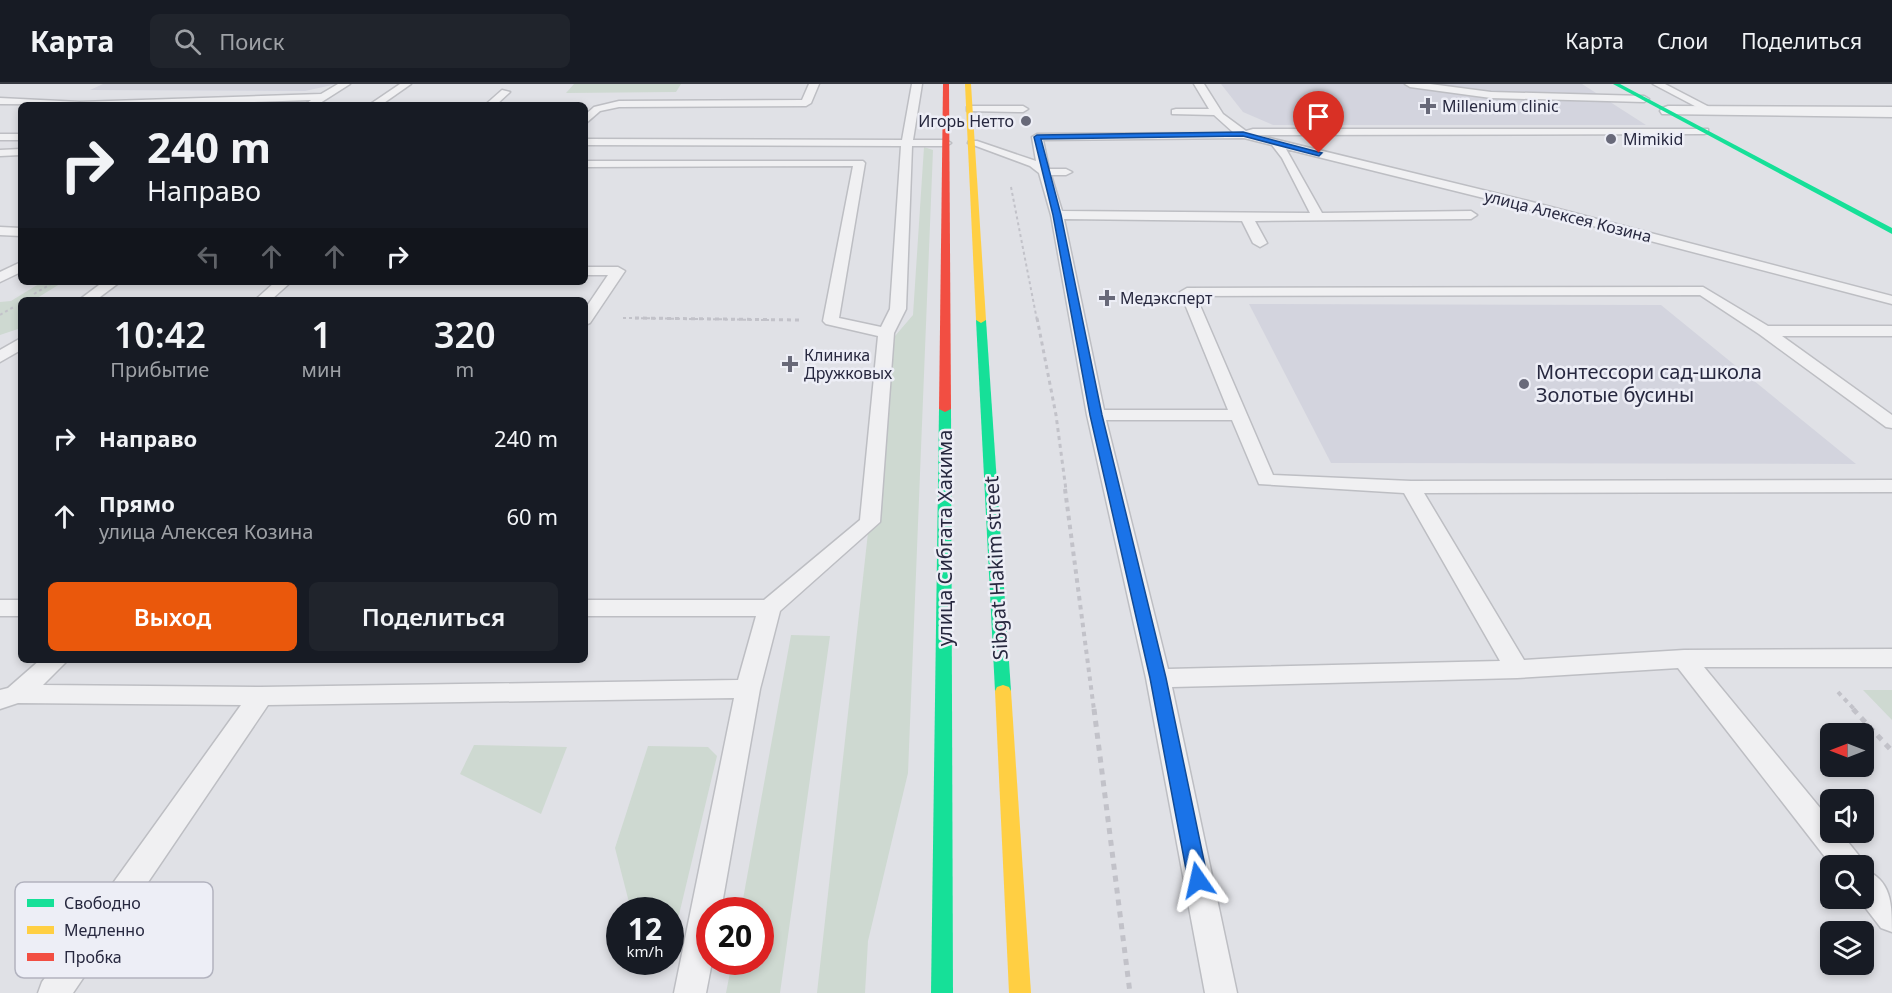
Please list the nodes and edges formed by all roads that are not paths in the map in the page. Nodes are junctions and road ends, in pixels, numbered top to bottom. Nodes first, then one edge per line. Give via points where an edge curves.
1 (345, 84) edge
2 (406, 84) edge
3 (814, 84) edge
4 (918, 84) edge
5 (946, 84) edge
6 (1199, 84) edge
7 (1410, 84) edge
8 (1616, 84) edge
9 (1658, 84) edge
10 (1512, 86) edge
11 (1541, 86) dead end
12 (505, 92) dead end
13 (323, 97) junction
14 (972, 97) edge
15 (1530, 97) junction
16 (1644, 99) junction
17 (0, 101) edge
18 (20, 102) edge
19 (171, 102) edge
20 (315, 102) edge
21 (379, 102) edge
22 (493, 102) edge
23 (588, 109) edge
24 (597, 109) junction
25 (1023, 109) dead end
26 (1668, 111) junction
27 (1712, 111) junction
28 (1176, 112) dead end
29 (1216, 112) junction
30 (1892, 112) edge
31 (588, 118) edge
32 (1704, 131) junction
33 (1243, 134) junction
34 (588, 142) edge
35 (908, 143) junction
36 (946, 143) junction
37 (973, 143) junction
38 (1276, 143) junction
39 (588, 149) edge
40 (18, 152) edge
41 (0, 153) edge
42 (588, 159) edge
43 (588, 165) edge
44 (1055, 172) junction
45 (1057, 215) junction
46 (1317, 215) junction
47 (1471, 215) dead end
48 (1246, 217) junction
49 (0, 231) edge
50 (18, 231) edge
51 (1892, 231) edge
52 (1260, 243) dead end
53 (18, 268) edge
54 (588, 271) edge
55 (0, 278) edge
56 (108, 285) edge
57 (280, 285) edge
58 (90, 297) edge
59 (266, 297) edge
60 (1892, 300) edge
61 (588, 316) edge
62 (1766, 331) junction
63 (1892, 331) edge
64 (886, 333) junction
65 (18, 345) edge
66 (0, 357) edge
67 (1096, 415) junction
68 (1238, 415) junction
69 (1892, 423) edge
70 (1892, 486) edge
71 (1411, 487) junction
72 (0, 608) edge
73 (18, 608) edge
74 (588, 608) edge
75 (769, 608) junction
76 (1892, 658) edge
77 (1683, 659) junction
78 (52, 663) edge
79 (1517, 669) junction
80 (1158, 678) junction
81 (748, 689) junction
82 (261, 696) junction
83 (9, 697) edge
84 (1841, 855) edge
85 (131, 882) edge
86 (1874, 896) edge
87 (1892, 918) edge
88 (64, 978) edge
89 (54, 993) edge
90 (690, 993) edge
91 (942, 993) edge
92 (1020, 993) edge
93 (1221, 993) edge

1 - 13 lane
2 - 21 lane
3 - 24 lane via 806,103 619,104
4 - 35 lane
5 - 36 main road, улица Сибгата Хакима
6 - 29 lane
7 - 15 lane
8 - 16 main road
9 - 27 lane
10 - 11 lane
10 - 15 lane
12 - 22 lane
13 - 19 lane
13 - 20 lane
14 - 25 lane
14 - 37 main road
15 - 16 lane
16 - 26 main road
17 - 18 lane
23 - 24 lane
24 - 31 lane
26 - 27 street
26 - 32 main road
27 - 30 street
28 - 29 lane
29 - 33 lane
32 - 33 lane
32 - 51 main road
33 - 38 lane, улица Алексея Козина
33 - 44 lane via 1037,137
34 - 35 lane
35 - 36 lane
35 - 64 lane via 898,309
36 - 91 main road, улица Сибгата Хакима
37 - 44 lane
37 - 92 main road, Sibgat Hakim street
38 - 46 lane
38 - 60 lane, улица Алексея Козина
39 - 42 lane via 593,149
40 - 41 lane
43 - 64 lane via 860,163 831,321
44 - 45 lane
45 - 48 lane
45 - 67 lane
46 - 47 lane
46 - 48 lane
48 - 52 lane
49 - 50 lane
53 - 55 lane
54 - 61 lane via 618,271
56 - 58 lane
57 - 59 lane
62 - 63 lane
62 - 68 lane via 1703,291 1187,292
62 - 69 lane
64 - 75 lane via 870,522
65 - 66 lane
67 - 68 lane
67 - 80 lane
68 - 71 lane via 1266,480
70 - 71 lane
71 - 79 lane
72 - 73 lane
74 - 75 lane
75 - 81 lane
76 - 77 lane
77 - 79 lane
77 - 84 lane
78 - 83 lane
79 - 80 lane
80 - 93 lane
81 - 82 lane
81 - 90 lane
82 - 83 lane
82 - 85 lane
86 - 87 lane
88 - 89 lane

